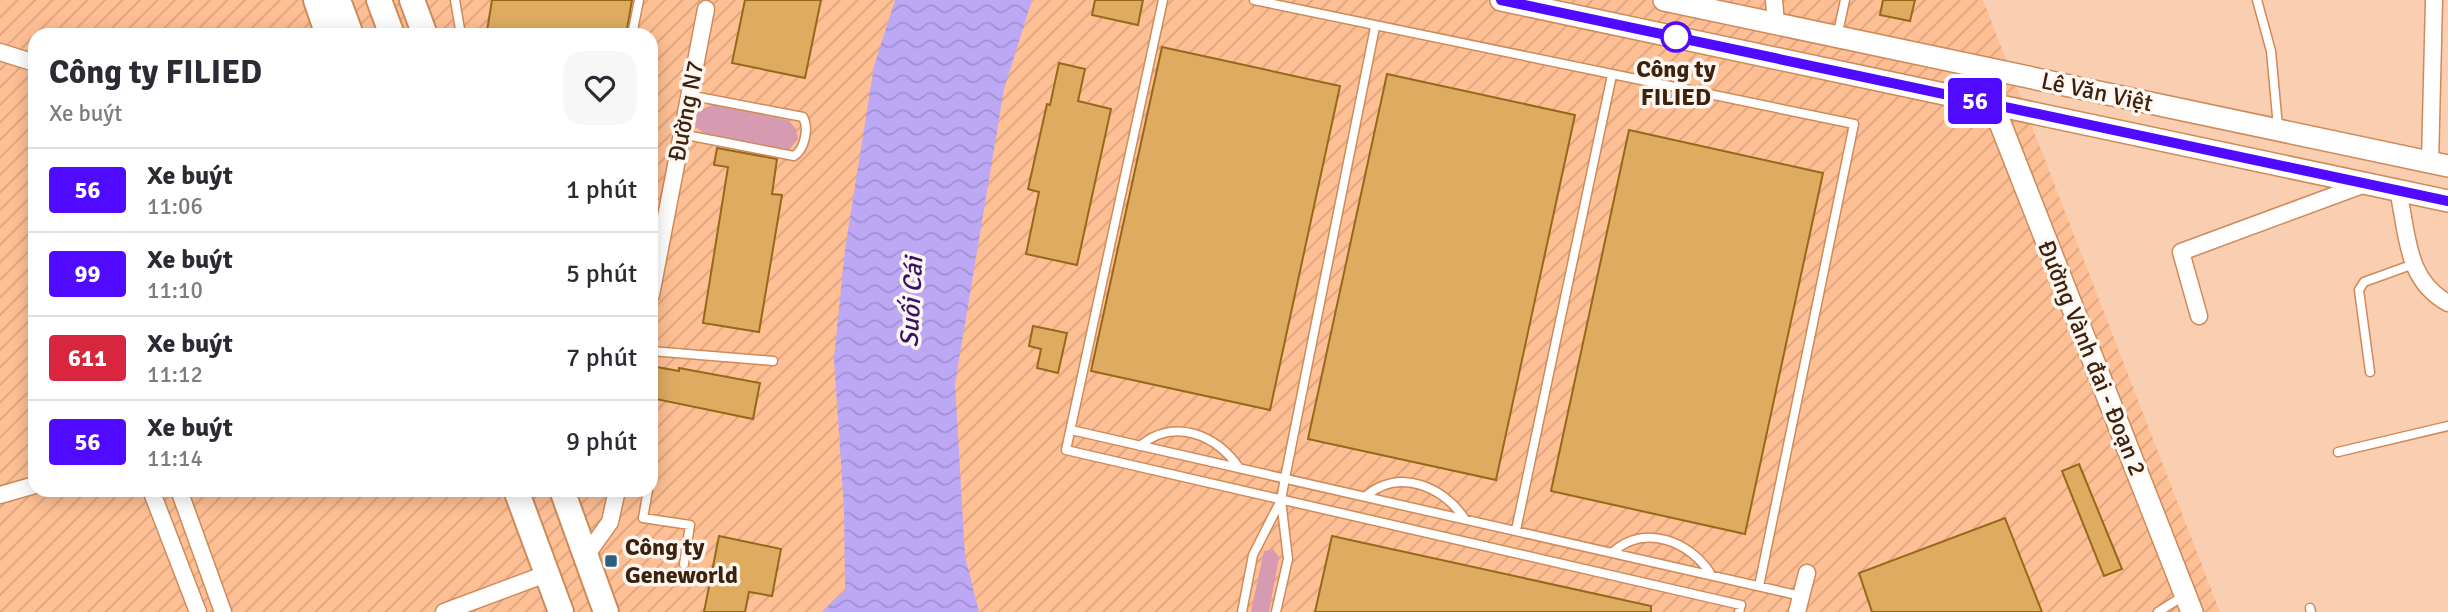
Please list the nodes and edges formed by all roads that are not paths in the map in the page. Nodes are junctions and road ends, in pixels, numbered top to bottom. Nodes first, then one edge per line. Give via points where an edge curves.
1 (316, 0) edge
2 (338, 0) edge
3 (379, 0) edge
4 (412, 0) edge
5 (454, 0) edge
6 (639, 0) edge
7 (1163, 0) edge
8 (1254, 0) edge
9 (1501, 0) edge
10 (1664, 0) edge
11 (1774, 0) edge
12 (1844, 0) edge
13 (2257, 0) edge
14 (2434, 0) edge
15 (706, 9) dead end
16 (1776, 24) junction
17 (1375, 27) junction
18 (326, 28) edge
19 (348, 28) edge
20 (389, 28) edge
21 (422, 28) edge
22 (459, 28) edge
23 (633, 28) edge
24 (1837, 37) junction
25 (0, 52) edge
26 (1784, 60) junction
27 (28, 61) edge
28 (1612, 75) junction
29 (688, 95) junction
30 (1993, 105) junction
31 (2279, 130) junction
32 (681, 134) junction
33 (2439, 164) edge
34 (2365, 184) junction
35 (2398, 191) junction
36 (2448, 201) edge
37 (658, 248) edge
38 (2411, 265) junction
39 (2448, 303) edge
40 (2200, 316) dead end
41 (658, 352) edge
42 (772, 361) dead end
43 (2370, 372) dead end
44 (2448, 426) edge
45 (1071, 430) junction
46 (1140, 446) junction
47 (2338, 452) dead end
48 (1239, 468) junction
49 (1285, 478) junction
50 (28, 487) edge
51 (0, 495) edge
52 (1366, 496) junction
53 (154, 497) edge
54 (182, 497) edge
55 (518, 497) edge
56 (564, 497) edge
57 (615, 497) edge
58 (647, 497) edge
59 (1282, 500) junction
60 (1464, 518) junction
61 (1516, 530) junction
62 (1613, 552) junction
63 (585, 557) junction
64 (684, 564) dead end
65 (1710, 573) junction
66 (1807, 573) dead end
67 (546, 574) junction
68 (1759, 586) junction
69 (1799, 604) edge
70 (2189, 604) edge
71 (1740, 609) edge
72 (198, 612) edge
73 (223, 612) edge
74 (444, 612) edge
75 (561, 612) edge
76 (606, 612) edge
77 (1242, 612) edge
78 (1276, 612) edge
79 (2158, 612) edge

1 - 18 main road
2 - 19 main road
3 - 20 main road
4 - 21 main road
5 - 22 lane
6 - 23 lane
7 - 45 lane
8 - 17 lane
9 - 26 main road, Lê Văn Việt
10 - 16 main road, Lê Văn Việt
11 - 16 street
12 - 24 lane
13 - 31 lane via 2271,51
14 - 33 street
15 - 29 street, Đường N7
16 - 24 main road, Lê Văn Việt
16 - 26 main road
17 - 28 lane
17 - 49 lane
24 - 31 main road, Lê Văn Việt
25 - 27 street
26 - 30 main road, Lê Văn Việt
28 - 61 lane
28 - 68 lane via 1854,124
29 - 32 street, Đường N7
29 - 32 lane via 803,117 806,131 794,156
30 - 34 main road, Lê Văn Việt
30 - 70 main road, Đường Vành đai - Đoạn 2
31 - 33 main road, Lê Văn Việt
32 - 37 street, Đường N7
34 - 35 main road, Lê Văn Việt
34 - 40 street via 2181,251
35 - 36 main road, Lê Văn Việt
35 - 38 street
38 - 39 street via 2432,294
38 - 43 lane via 2364,282 2359,289
41 - 42 lane
44 - 47 lane
45 - 46 lane
45 - 59 lane via 1066,450
46 - 48 lane
46 - 48 lane via 1161,434 1197,433 1222,445
48 - 49 lane
49 - 52 lane
49 - 59 lane
50 - 51 street
52 - 60 lane
52 - 60 lane via 1386,485 1422,485 1447,496
53 - 72 street
54 - 73 street
55 - 67 main road
56 - 63 main road
57 - 63 street via 610,522
58 - 64 lane via 643,518 690,525
59 - 71 lane
59 - 77 lane via 1253,555
59 - 78 lane via 1288,559
60 - 61 lane
61 - 62 lane
62 - 65 lane
62 - 65 lane via 1632,540 1668,540 1694,552
63 - 76 main road
65 - 68 lane
66 - 69 street
67 - 74 street
67 - 75 main road
68 - 69 lane
70 - 79 lane

